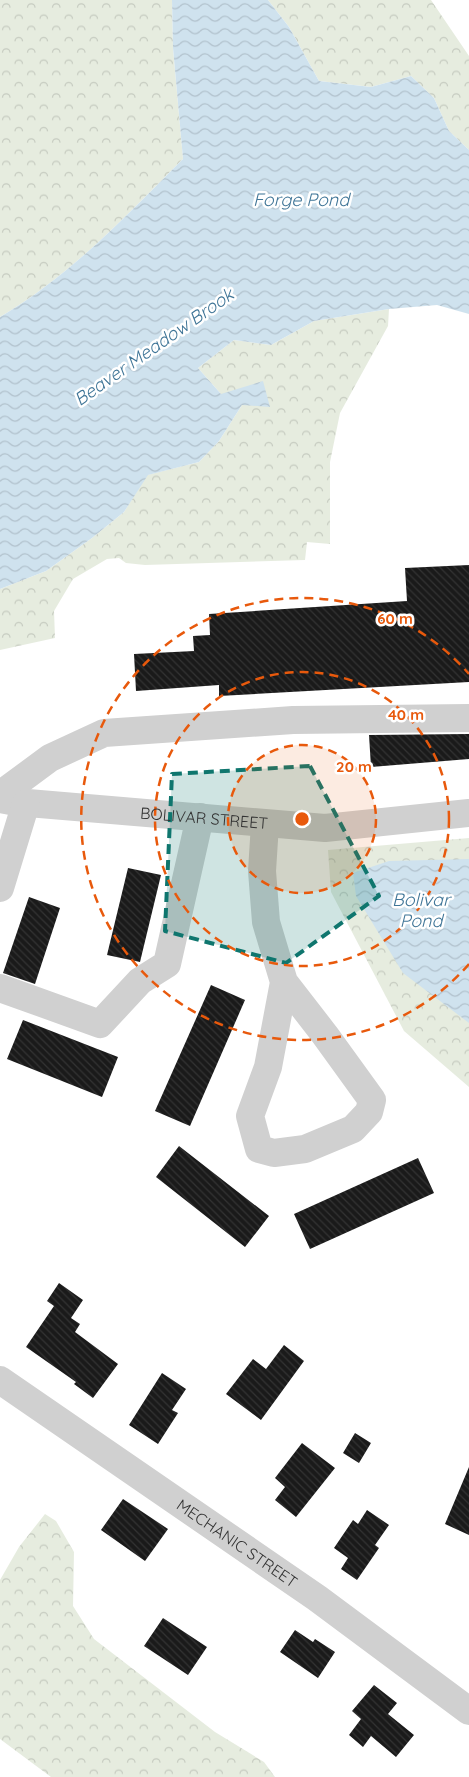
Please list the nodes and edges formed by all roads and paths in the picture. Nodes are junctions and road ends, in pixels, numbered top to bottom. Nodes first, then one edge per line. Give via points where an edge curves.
1 (469, 718) edge
2 (0, 795) edge
3 (13, 801) edge
4 (469, 813) edge
5 (200, 818) junction
6 (265, 824) junction
7 (0, 888) edge
8 (284, 982) junction
9 (0, 988) edge
10 (0, 1380) edge
11 (469, 1711) edge

1 - 2 street via 293,720 104,733 50,758
3 - 5 street, BOLIVAR STREET
3 - 7 street
4 - 6 street, BOLIVAR STREET via 326,828
5 - 6 street, BOLIVAR STREET
5 - 9 street via 167,964 140,981 100,1024
6 - 8 street via 262,871 266,922
8 - 8 street via 268,1067 250,1116 259,1149 274,1154 305,1149 354,1128 369,1112 372,1100
10 - 11 street, MECHANIC STREET via 317,1598

